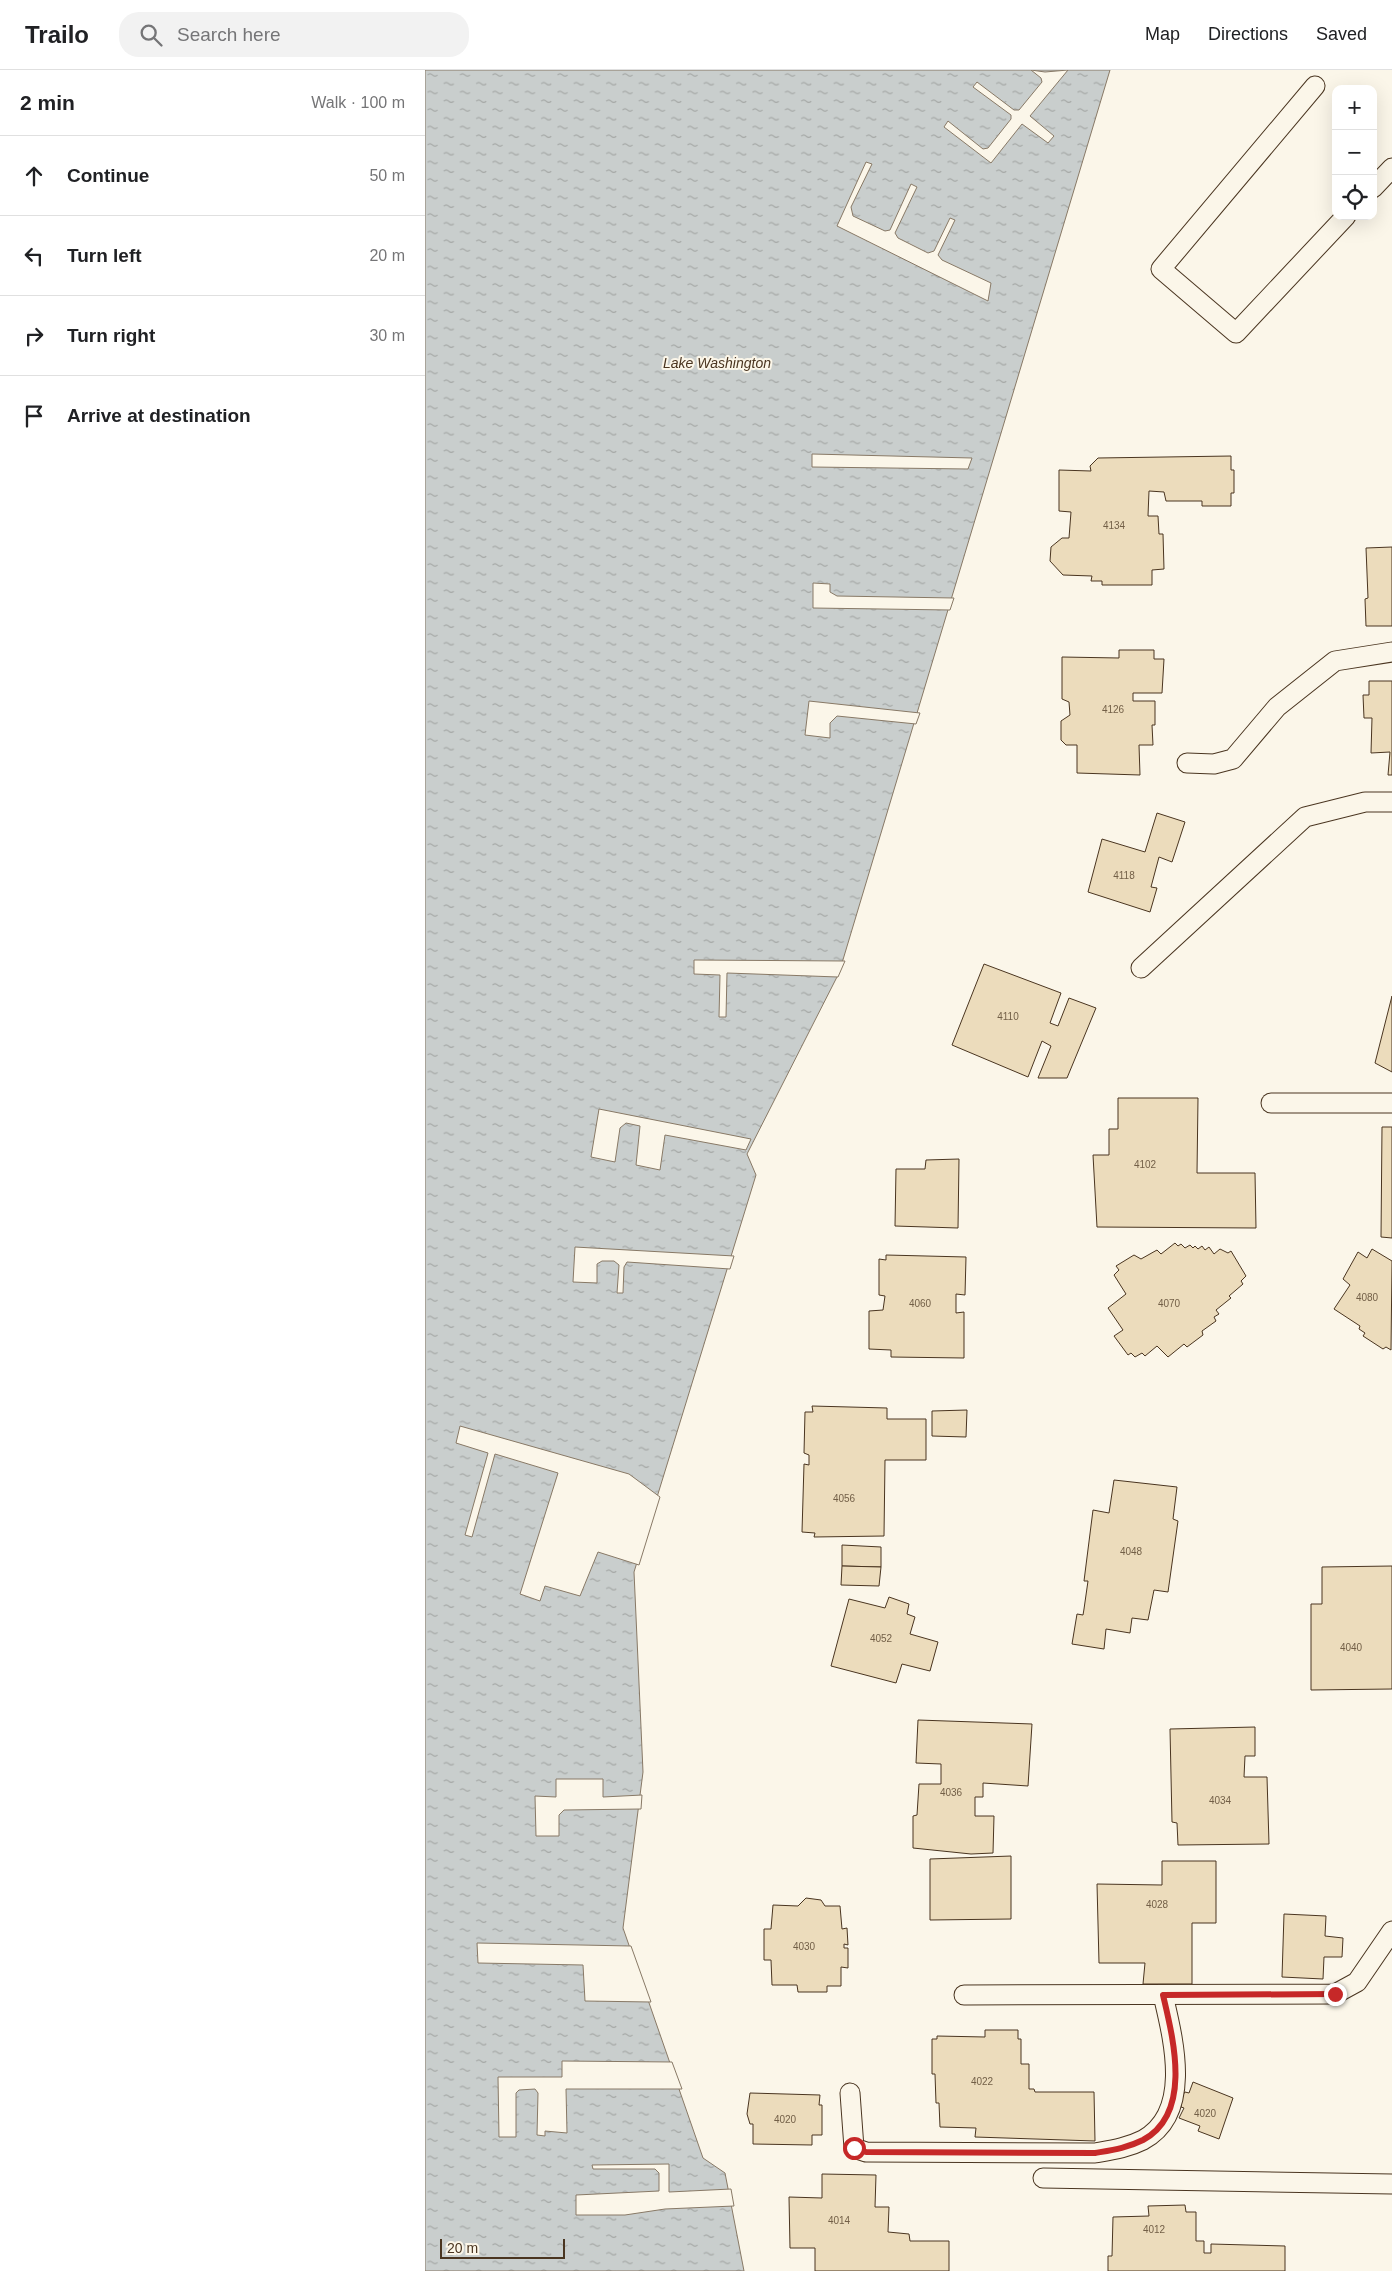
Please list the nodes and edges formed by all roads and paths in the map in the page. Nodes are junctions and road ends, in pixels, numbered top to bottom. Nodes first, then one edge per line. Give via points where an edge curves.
1 (1315, 86) dead end
2 (1392, 168) edge
3 (1377, 184) edge
4 (1342, 220) edge
5 (1392, 652) edge
6 (1187, 763) dead end
7 (1392, 802) edge
8 (1141, 968) dead end
9 (1271, 1103) dead end
10 (1392, 1104) edge
11 (1392, 1930) edge
12 (1163, 1995) junction
13 (963, 1996) dead end
14 (850, 2093) dead end
15 (1043, 2178) dead end
16 (1392, 2184) edge

1 - 4 lane via 1161,269 1236,333
2 - 3 lane
5 - 6 lane via 1335,661 1277,707 1233,758 1214,764
7 - 8 lane via 1365,802 1305,817
9 - 10 lane
11 - 12 lane via 1357,1982 1335,1994
12 - 13 lane
12 - 14 lane via 1176,2060 1171,2107 1163,2124 1144,2139 1121,2149 1095,2153 866,2152 854,2148
15 - 16 lane

